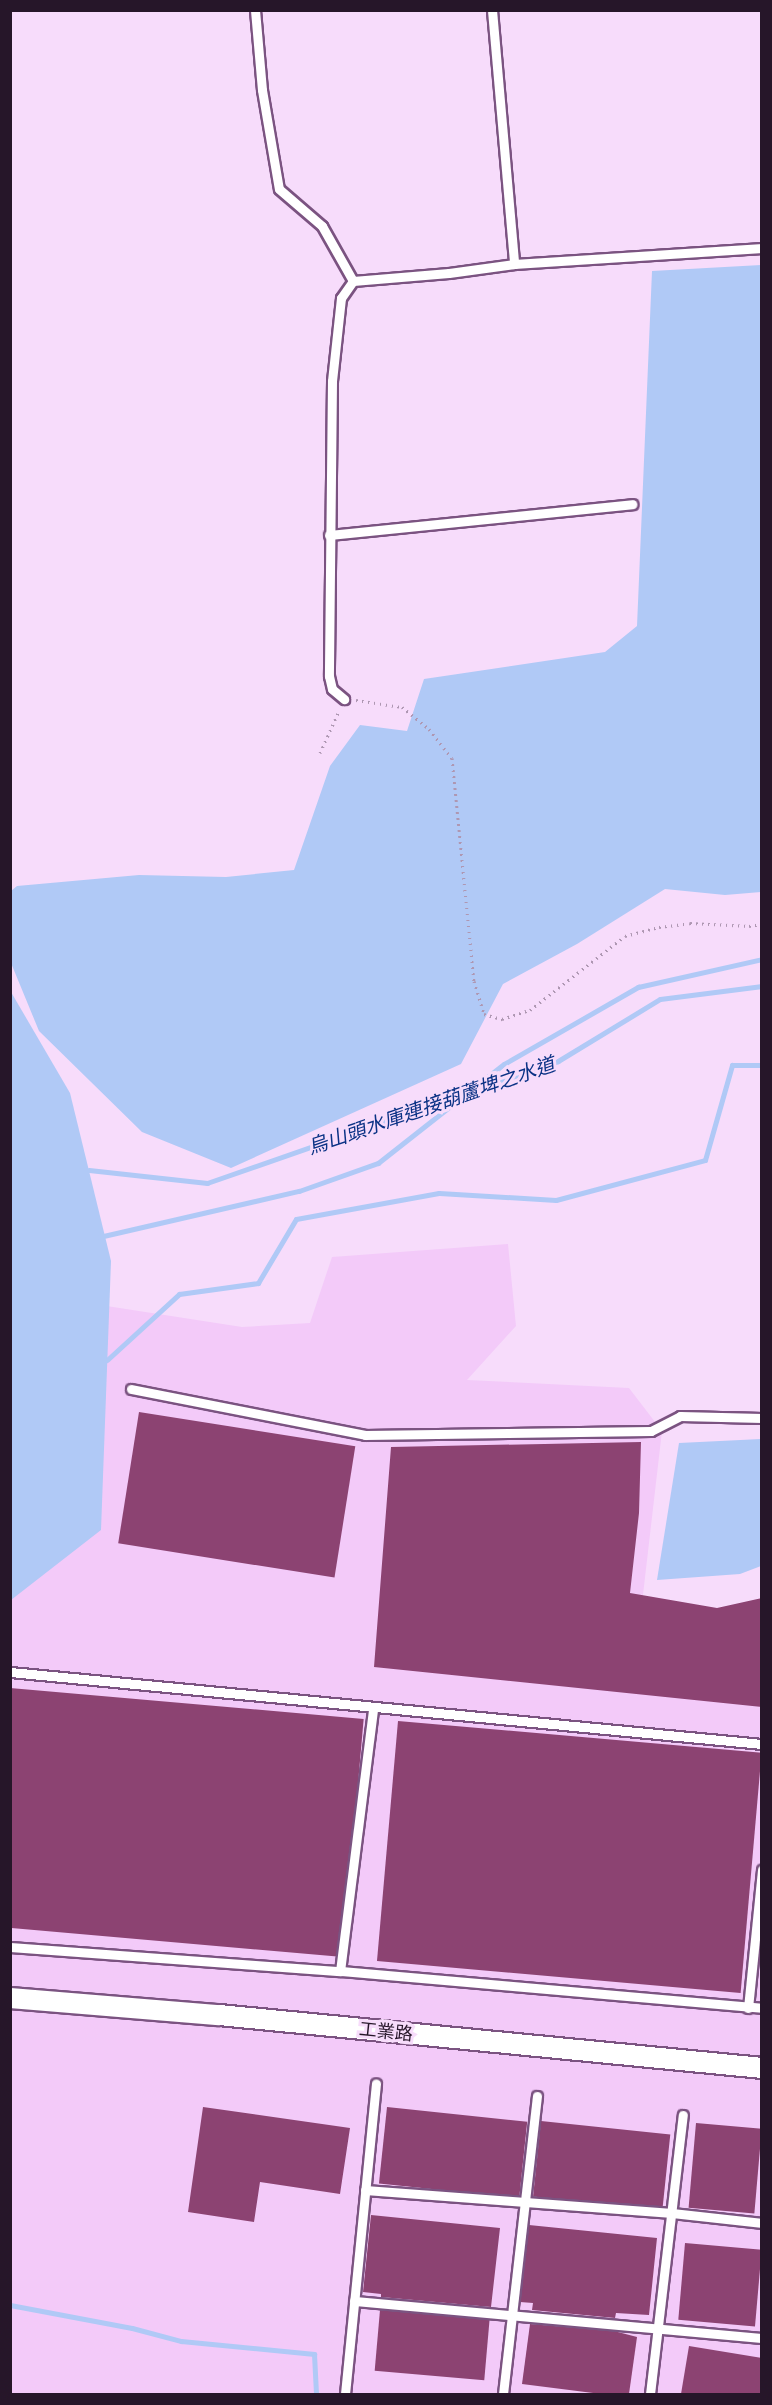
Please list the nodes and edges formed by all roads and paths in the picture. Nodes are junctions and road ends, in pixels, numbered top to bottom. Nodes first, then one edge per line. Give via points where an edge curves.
1 (255, 10) edge
2 (492, 10) edge
3 (762, 248) edge
4 (514, 264) junction
5 (353, 281) junction
6 (632, 504) dead end
7 (329, 535) junction
8 (344, 699) junction
9 (320, 753) dead end
10 (762, 924) edge
11 (131, 1389) dead end
12 (762, 1418) edge
13 (10, 1672) edge
14 (373, 1708) junction
15 (762, 1744) edge
16 (762, 1870) edge
17 (10, 1947) edge
18 (340, 1971) junction
19 (10, 1998) edge
20 (748, 2008) junction
21 (762, 2008) edge
22 (762, 2068) edge
23 (376, 2084) dead end
24 (537, 2096) dead end
25 (683, 2115) dead end
26 (365, 2190) junction
27 (525, 2202) junction
28 (672, 2213) junction
29 (762, 2223) edge
30 (354, 2301) junction
31 (511, 2315) junction
32 (658, 2329) junction
33 (762, 2338) edge
34 (345, 2394) edge
35 (503, 2394) edge
36 (650, 2394) edge

1 - 5 lane via 262,90 279,189 322,226
2 - 4 lane
3 - 4 lane
4 - 5 lane
5 - 7 lane via 341,298 332,381
6 - 7 lane
7 - 8 lane via 329,675 332,689
8 - 9 path
8 - 10 path via 375,700 402,707 429,729 452,758 474,981 484,1014 502,1019 530,1010 625,936 690,923
11 - 12 lane via 365,1435 651,1431 680,1416
13 - 14 lane
14 - 15 lane
14 - 18 lane
16 - 20 lane
17 - 18 lane
18 - 20 lane
19 - 22 street, 工業路 via 219,2014
20 - 21 lane
23 - 26 lane
24 - 27 lane
25 - 28 lane
26 - 27 lane
26 - 30 lane
27 - 28 lane
27 - 31 lane
28 - 29 lane
28 - 32 lane
30 - 31 lane
30 - 34 lane
31 - 32 lane
31 - 35 lane
32 - 33 lane
32 - 36 lane

